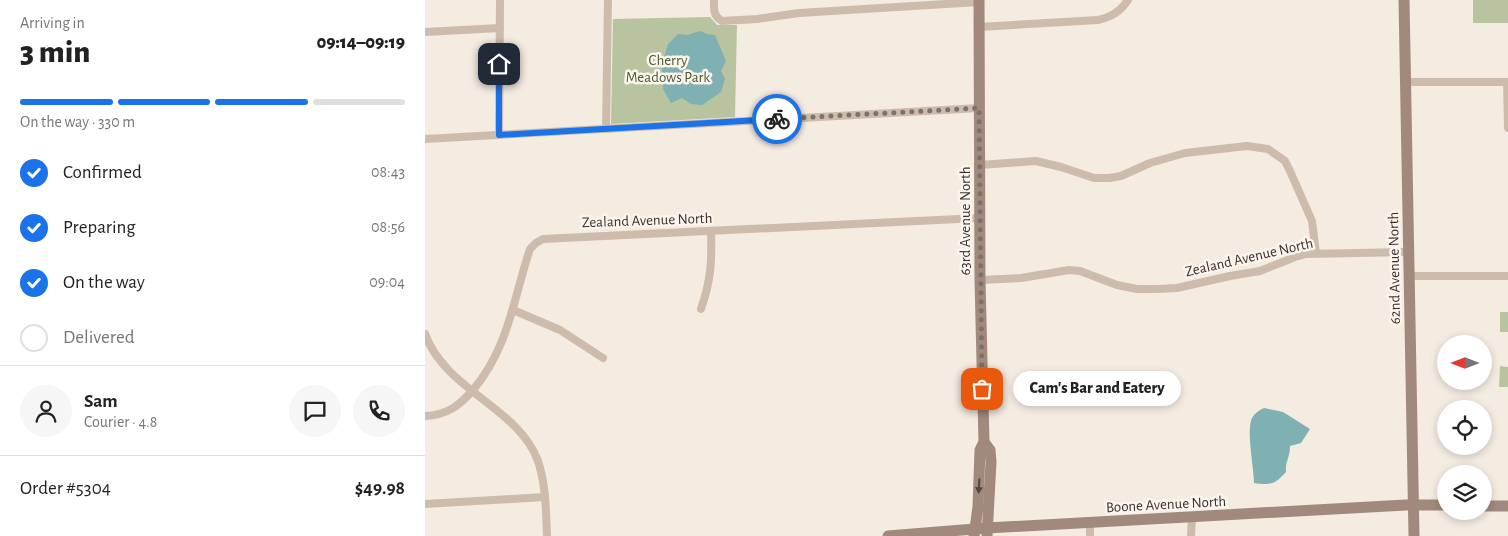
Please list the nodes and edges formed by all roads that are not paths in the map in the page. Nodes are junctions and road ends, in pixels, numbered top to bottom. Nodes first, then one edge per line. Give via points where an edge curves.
1 (500, 0) edge
2 (608, 0) edge
3 (714, 0) edge
4 (1128, 0) edge
5 (1404, 0) edge
6 (979, 1) edge
7 (979, 27) junction
8 (500, 28) junction
9 (425, 32) edge
10 (1405, 82) junction
11 (1508, 82) edge
12 (979, 108) junction
13 (1508, 128) edge
14 (606, 129) junction
15 (499, 135) junction
16 (425, 139) edge
17 (980, 164) junction
18 (979, 218) junction
19 (711, 231) junction
20 (1409, 252) junction
21 (1316, 254) junction
22 (1409, 276) junction
23 (1508, 276) edge
24 (980, 280) junction
25 (701, 309) dead end
26 (513, 310) junction
27 (425, 334) edge
28 (603, 358) dead end
29 (471, 392) junction
30 (425, 416) edge
31 (984, 442) junction
32 (545, 497) junction
33 (425, 504) edge
34 (1414, 505) junction
35 (1437, 505) edge
36 (1492, 506) edge
37 (1508, 506) edge
38 (1191, 518) junction
39 (1090, 524) junction
40 (987, 532) edge
41 (974, 533) edge
42 (547, 536) edge
43 (888, 536) edge
44 (1090, 536) edge
45 (1191, 536) edge
46 (1414, 536) edge

1 - 8 street
2 - 14 street
3 - 6 street via 714,13 722,20
4 - 7 street via 1117,12 1098,20
5 - 10 street, 62nd Avenue North
6 - 7 street, 63rd Avenue North
7 - 12 street, 63rd Avenue North
8 - 9 street
8 - 15 street
10 - 11 street
10 - 20 street, 62nd Avenue North
11 - 13 street
12 - 14 street
12 - 17 street, 63rd Avenue North
14 - 15 street
15 - 16 street
17 - 18 street, 63rd Avenue North
17 - 21 street via 1036,162 1094,178 1109,178 1185,153 1247,146 1268,149 1285,161 1290,171 1312,221
18 - 19 street, Zealand Avenue North
18 - 24 street, 63rd Avenue North
19 - 25 street via 711,271
19 - 26 street, Zealand Avenue North via 543,239 531,249
20 - 21 street, Zealand Avenue North
20 - 22 street, 62nd Avenue North
21 - 24 street, Zealand Avenue North via 1295,257 1260,271 1177,288 1137,289 1069,270 1021,278
22 - 23 street
22 - 34 street, 62nd Avenue North
24 - 31 street, 63rd Avenue North
26 - 28 street via 560,330
26 - 29 street, Zealand Avenue North via 495,357
27 - 29 street via 437,356
29 - 30 street, Zealand Avenue North via 450,411
29 - 32 street via 511,423 531,446 542,474
31 - 40 street, 63rd Avenue North via 990,450
31 -> 41 street, 63rd Avenue North via 980,450
32 - 33 street
32 - 42 street
34 - 35 street, Boone Avenue North
34 - 38 street, Boone Avenue North
34 - 46 street, 62nd Avenue North
36 - 37 street
38 - 39 street, Boone Avenue North
38 - 45 street
39 - 40 street, Boone Avenue North
39 - 44 street
40 - 41 street, Boone Avenue North
41 - 43 street, Boone Avenue North

